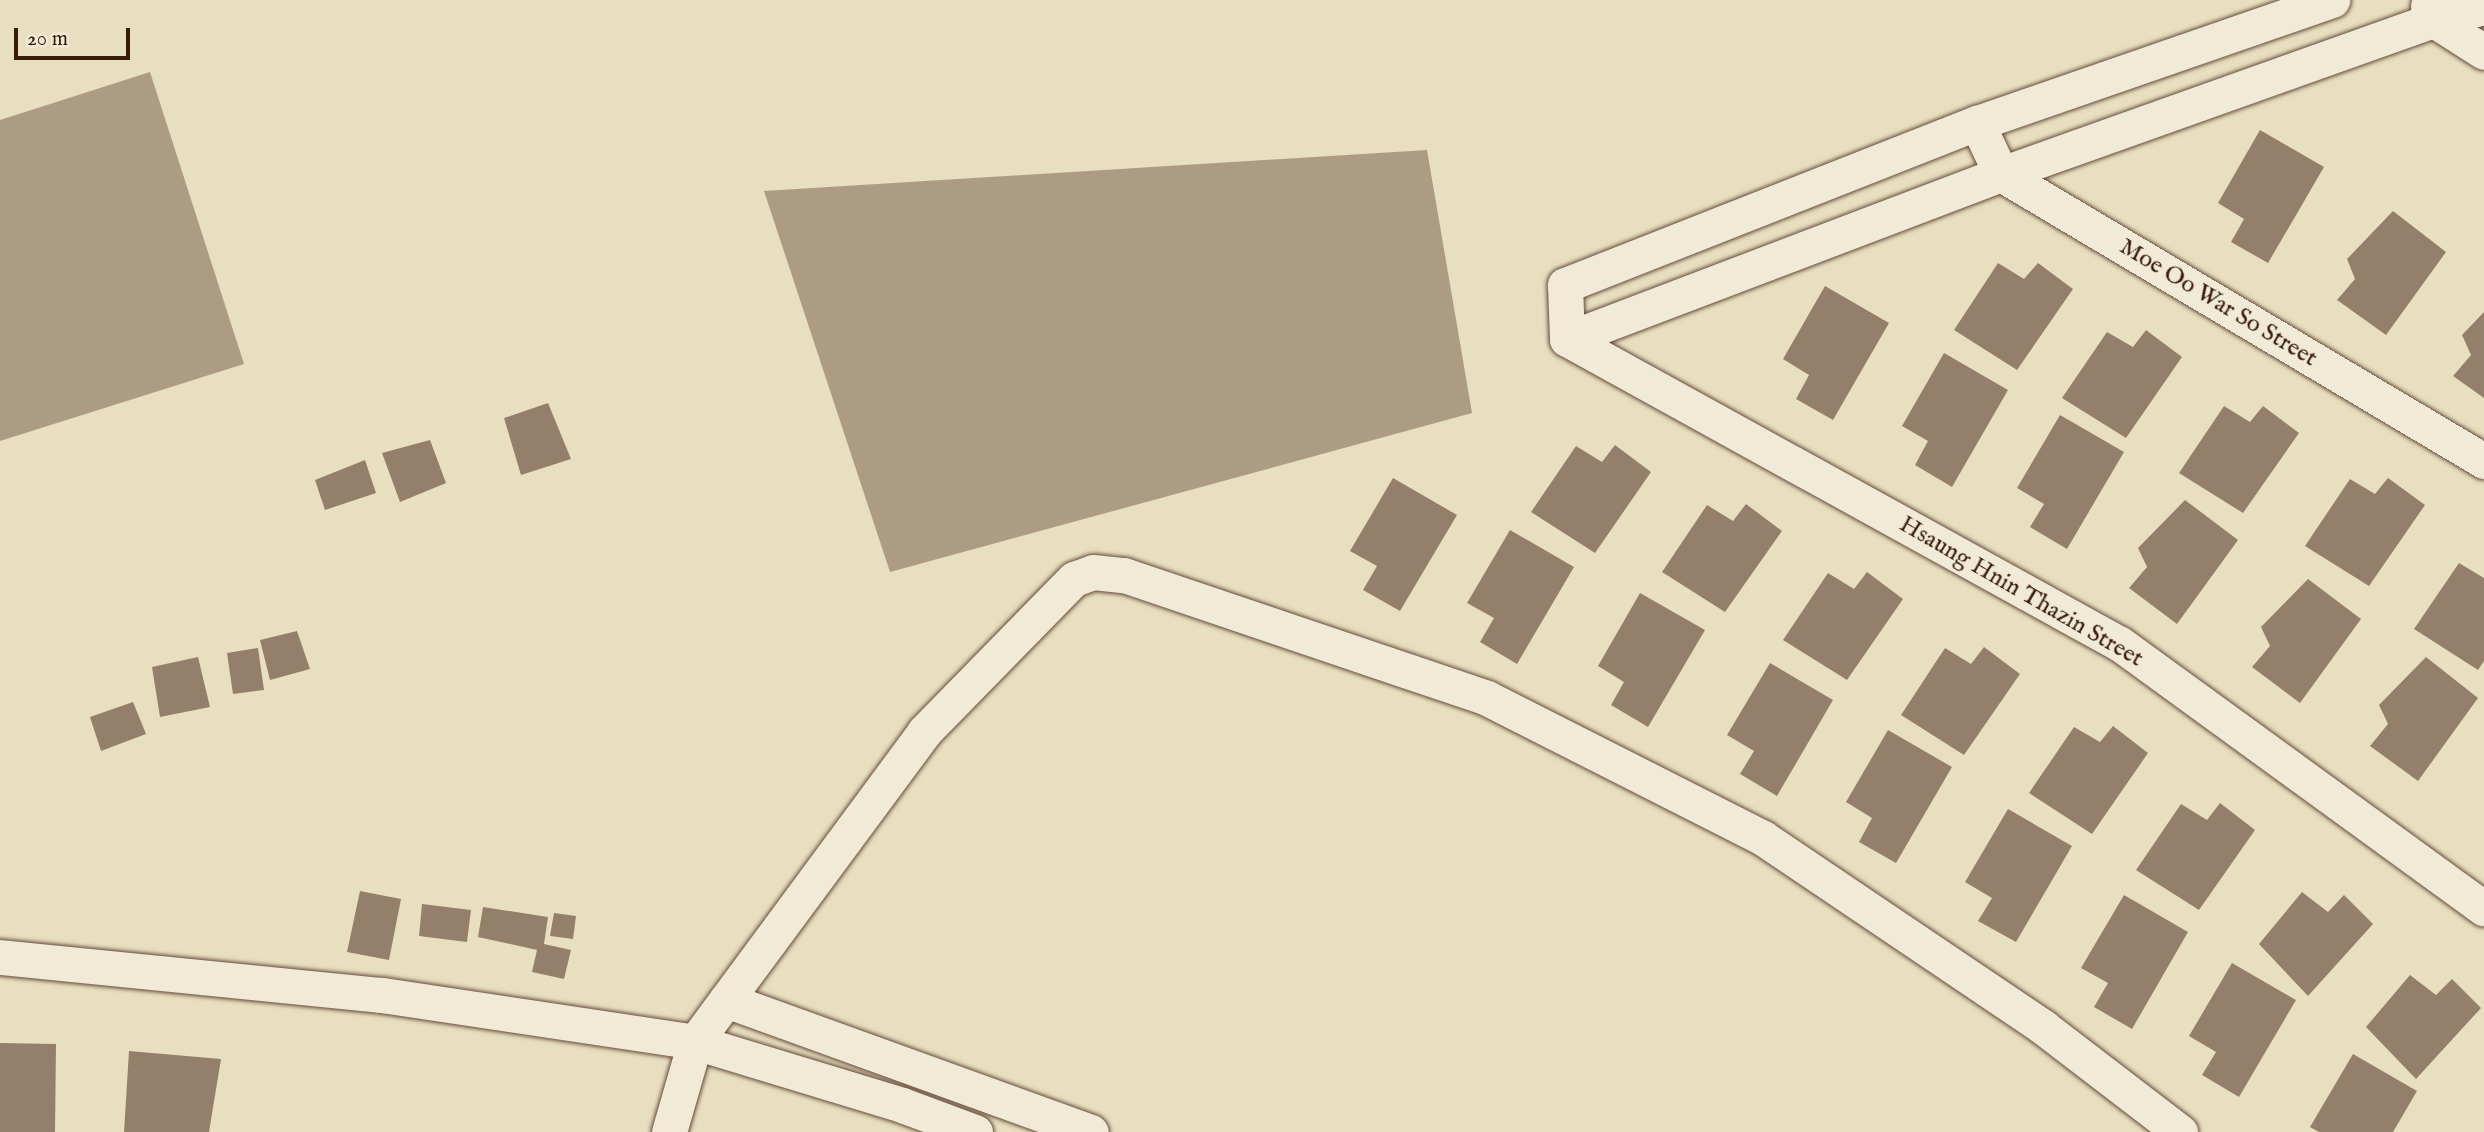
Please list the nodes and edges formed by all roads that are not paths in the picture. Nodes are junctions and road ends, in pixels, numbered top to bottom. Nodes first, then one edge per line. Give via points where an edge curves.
1 (2332, 0) edge
2 (2484, 7) edge
3 (2430, 10) edge
4 (2484, 52) edge
5 (1977, 123) junction
6 (2001, 174) junction
7 (1567, 339) junction
8 (2484, 461) edge
9 (2484, 908) edge
10 (0, 957) edge
11 (726, 1000) junction
12 (695, 1042) junction
13 (669, 1132) edge
14 (975, 1132) edge
15 (1091, 1132) edge
16 (2180, 1132) edge

1 - 5 street
2 - 3 street
3 - 4 street
3 - 6 street
5 - 6 street
5 - 7 street via 1565,285
6 - 7 street
6 - 8 street, Moe Oo War So Street
7 - 9 street, Hsaung Hnin Thazin Street via 2120,644
10 - 12 street via 382,995
11 - 12 street
11 - 15 street
11 - 16 street via 924,732 1074,579 1093,572 1124,575 1487,698 1763,838 2043,1027
12 - 13 street
12 - 14 street

